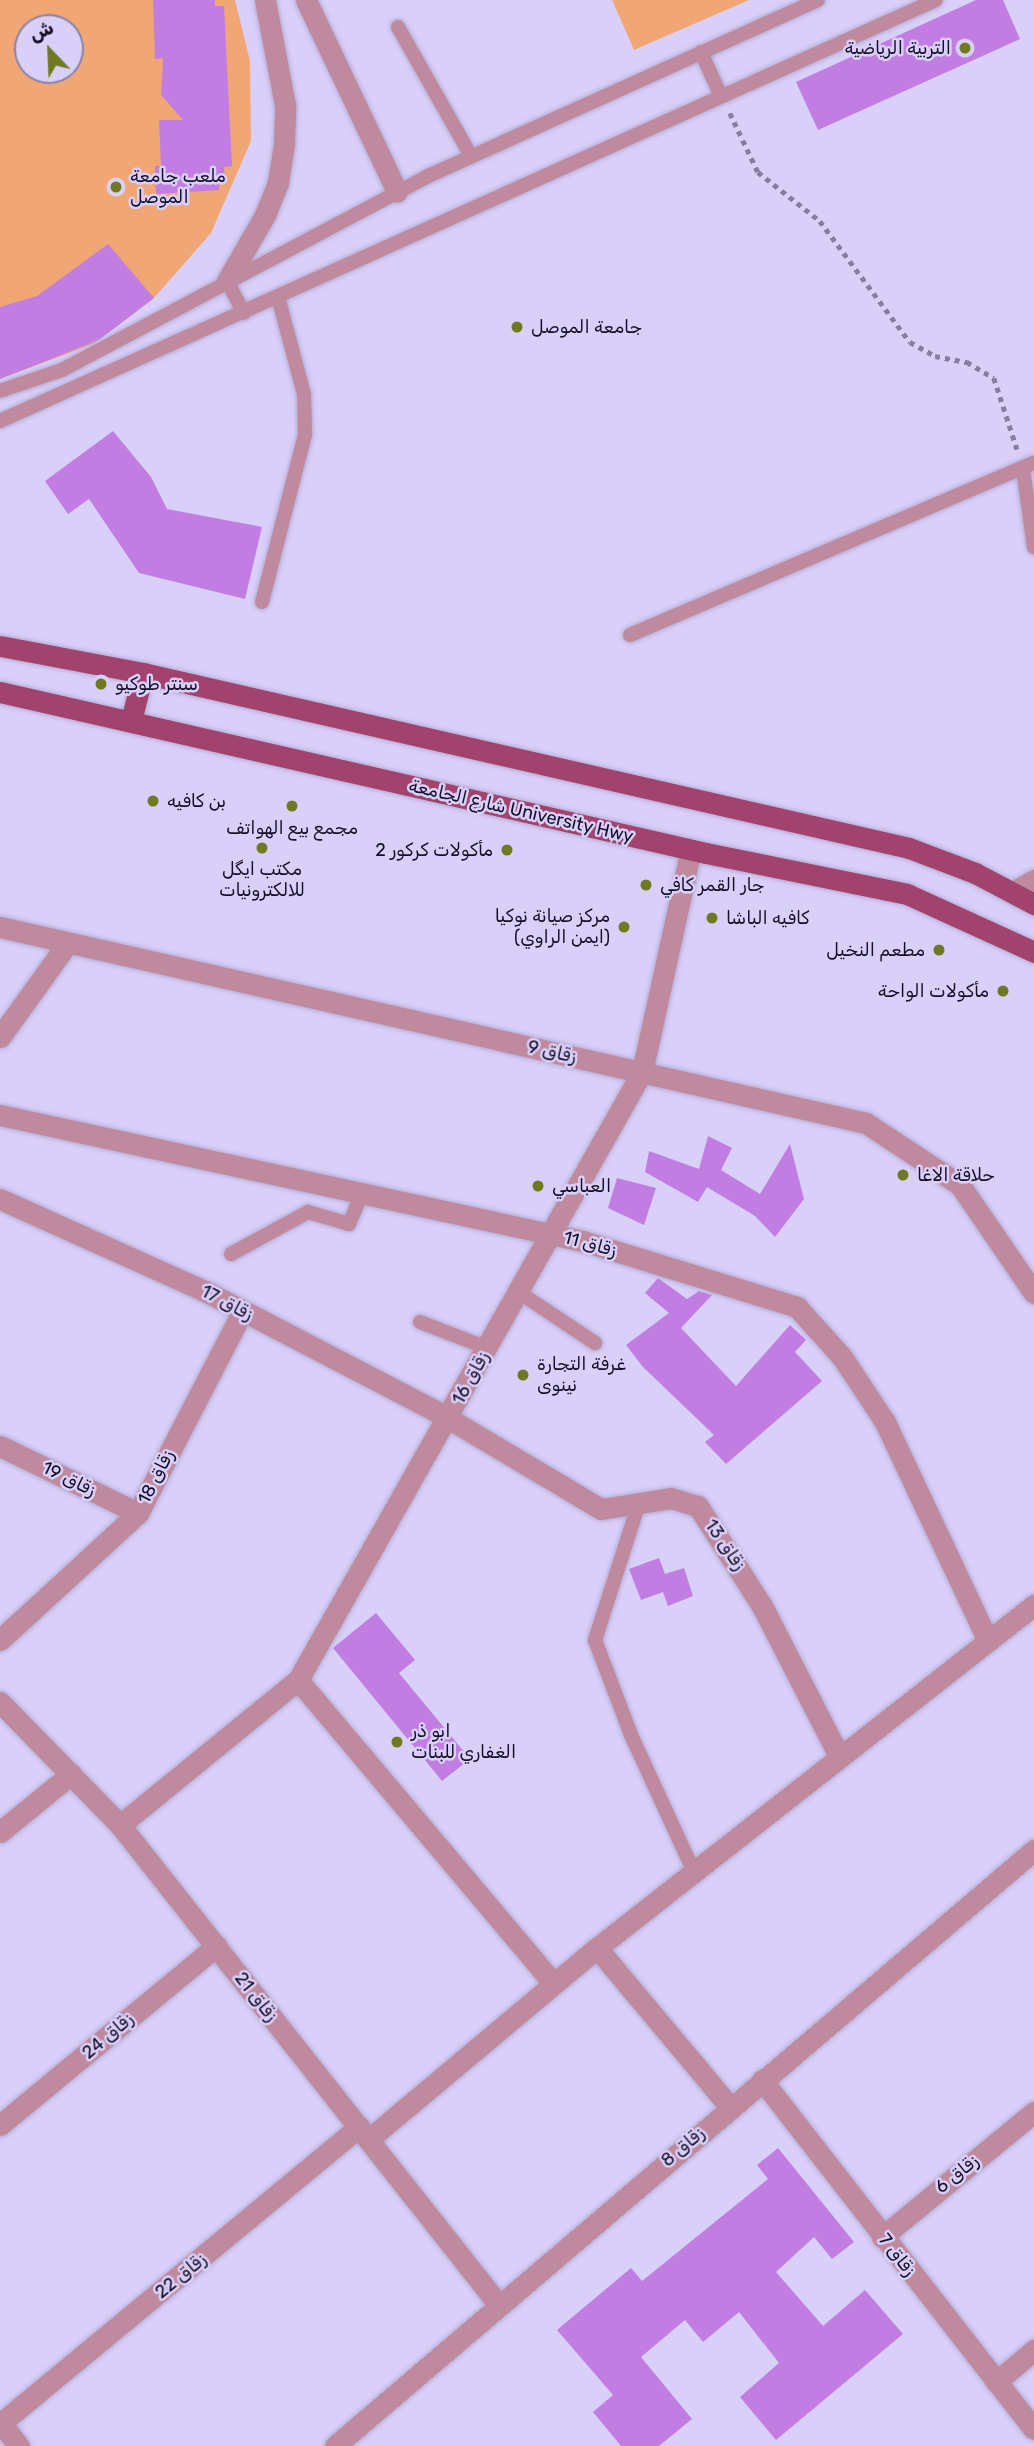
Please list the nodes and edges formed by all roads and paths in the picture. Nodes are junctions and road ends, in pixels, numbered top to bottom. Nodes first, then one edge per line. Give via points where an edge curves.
1 (265, 0) edge
2 (306, 0) edge
3 (818, 0) edge
4 (936, 0) edge
5 (398, 27) dead end
6 (701, 52) junction
7 (722, 96) junction
8 (471, 156) junction
9 (397, 192) junction
10 (227, 281) junction
11 (278, 297) junction
12 (244, 313) junction
13 (0, 391) edge
14 (0, 421) edge
15 (1028, 466) edge
16 (1034, 547) edge
17 (262, 602) dead end
18 (630, 635) dead end
19 (0, 646) edge
20 (143, 673) junction
21 (0, 692) edge
22 (131, 720) junction
23 (691, 850) junction
24 (1034, 880) edge
25 (1013, 892) junction
26 (1034, 904) edge
27 (0, 927) edge
28 (67, 944) junction
29 (1034, 952) edge
30 (0, 1037) edge
31 (642, 1072) junction
32 (0, 1115) edge
33 (362, 1193) junction
34 (0, 1199) edge
35 (548, 1233) junction
36 (231, 1254) dead end
37 (517, 1291) junction
38 (1034, 1293) edge
39 (242, 1311) junction
40 (420, 1322) dead end
41 (596, 1343) dead end
42 (486, 1348) junction
43 (448, 1419) junction
44 (0, 1446) edge
45 (638, 1506) junction
46 (138, 1513) junction
47 (1034, 1605) edge
48 (0, 1640) edge
49 (988, 1641) junction
50 (298, 1680) junction
51 (0, 1702) edge
52 (839, 1756) junction
53 (71, 1773) junction
54 (120, 1825) junction
55 (0, 1832) edge
56 (1034, 1850) edge
57 (694, 1872) junction
58 (216, 1947) junction
59 (597, 1948) junction
60 (554, 1984) junction
61 (762, 2080) junction
62 (730, 2107) junction
63 (1034, 2112) edge
64 (0, 2125) edge
65 (364, 2133) junction
66 (882, 2237) junction
67 (498, 2304) junction
68 (1034, 2350) edge
69 (996, 2382) junction
70 (1, 2423) edge
71 (1034, 2429) edge
72 (19, 2446) edge
73 (335, 2446) edge

1 - 10 street via 282,84 284,143 278,182 265,215
2 - 9 street
3 - 6 lane
4 - 7 lane
5 - 8 lane
6 - 7 lane
6 - 8 lane
7 - 11 lane
7 - 15 path via 758,172 820,221 910,342 935,356 984,369 994,378
8 - 9 lane
9 - 10 lane
10 - 12 lane
10 - 13 lane via 62,370
11 - 12 lane
11 - 17 lane via 304,394 305,435
12 - 14 lane
15 - 16 lane
15 - 18 lane
19 - 20 main road
20 - 22 main road
20 - 25 main road via 909,848
21 - 22 main road, شارع الجامعة University Hwy
22 - 23 main road, شارع الجامعة University Hwy
23 - 29 main road, شارع الجامعة University Hwy via 907,894
23 - 31 street, زقاق 16
24 - 25 street
25 - 26 main road
27 - 28 street, زقاق 9
28 - 30 street
28 - 31 street, زقاق 9
31 - 35 street, زقاق 16
31 - 38 street, زقاق 9 via 866,1123 960,1185
32 - 33 street, زقاق 11
33 - 35 street, زقاق 11
33 - 36 lane via 349,1224 308,1212
34 - 39 street, زقاق 17
35 - 37 street, زقاق 16
35 - 49 street, زقاق 11 via 805,1312 885,1422
37 - 41 lane
37 - 42 street, زقاق 16
39 - 43 street, زقاق 17
39 - 46 street, زقاق 18
40 - 42 lane
42 - 43 street, زقاق 16
43 - 45 street, زقاق 13 via 601,1509
43 - 50 street, زقاق 16
44 - 46 street, زقاق 19
45 - 52 street, زقاق 13 via 671,1498 698,1506 762,1606
45 - 57 lane via 595,1640
46 - 48 street, زقاق 18
47 - 49 street, زقاق 22
49 - 52 street, زقاق 22
50 - 54 street, زقاق 16
50 - 60 street
51 - 53 street, زقاق 21
52 - 57 street, زقاق 22
53 - 54 street, زقاق 21
53 - 55 street
54 - 58 street, زقاق 21
56 - 61 street, زقاق 8
57 - 59 street, زقاق 22
58 - 64 street, زقاق 24
58 - 65 street, زقاق 21
59 - 60 street, زقاق 22
59 - 62 street
60 - 65 street, زقاق 22
61 - 62 street, زقاق 8
61 - 66 street, زقاق 7
62 - 67 street, زقاق 8
63 - 66 street, زقاق 6
65 - 67 street, زقاق 21
65 - 70 street, زقاق 22
66 - 69 street, زقاق 7
67 - 73 street, زقاق 8
68 - 69 street
69 - 71 street, زقاق 7
70 - 72 street

